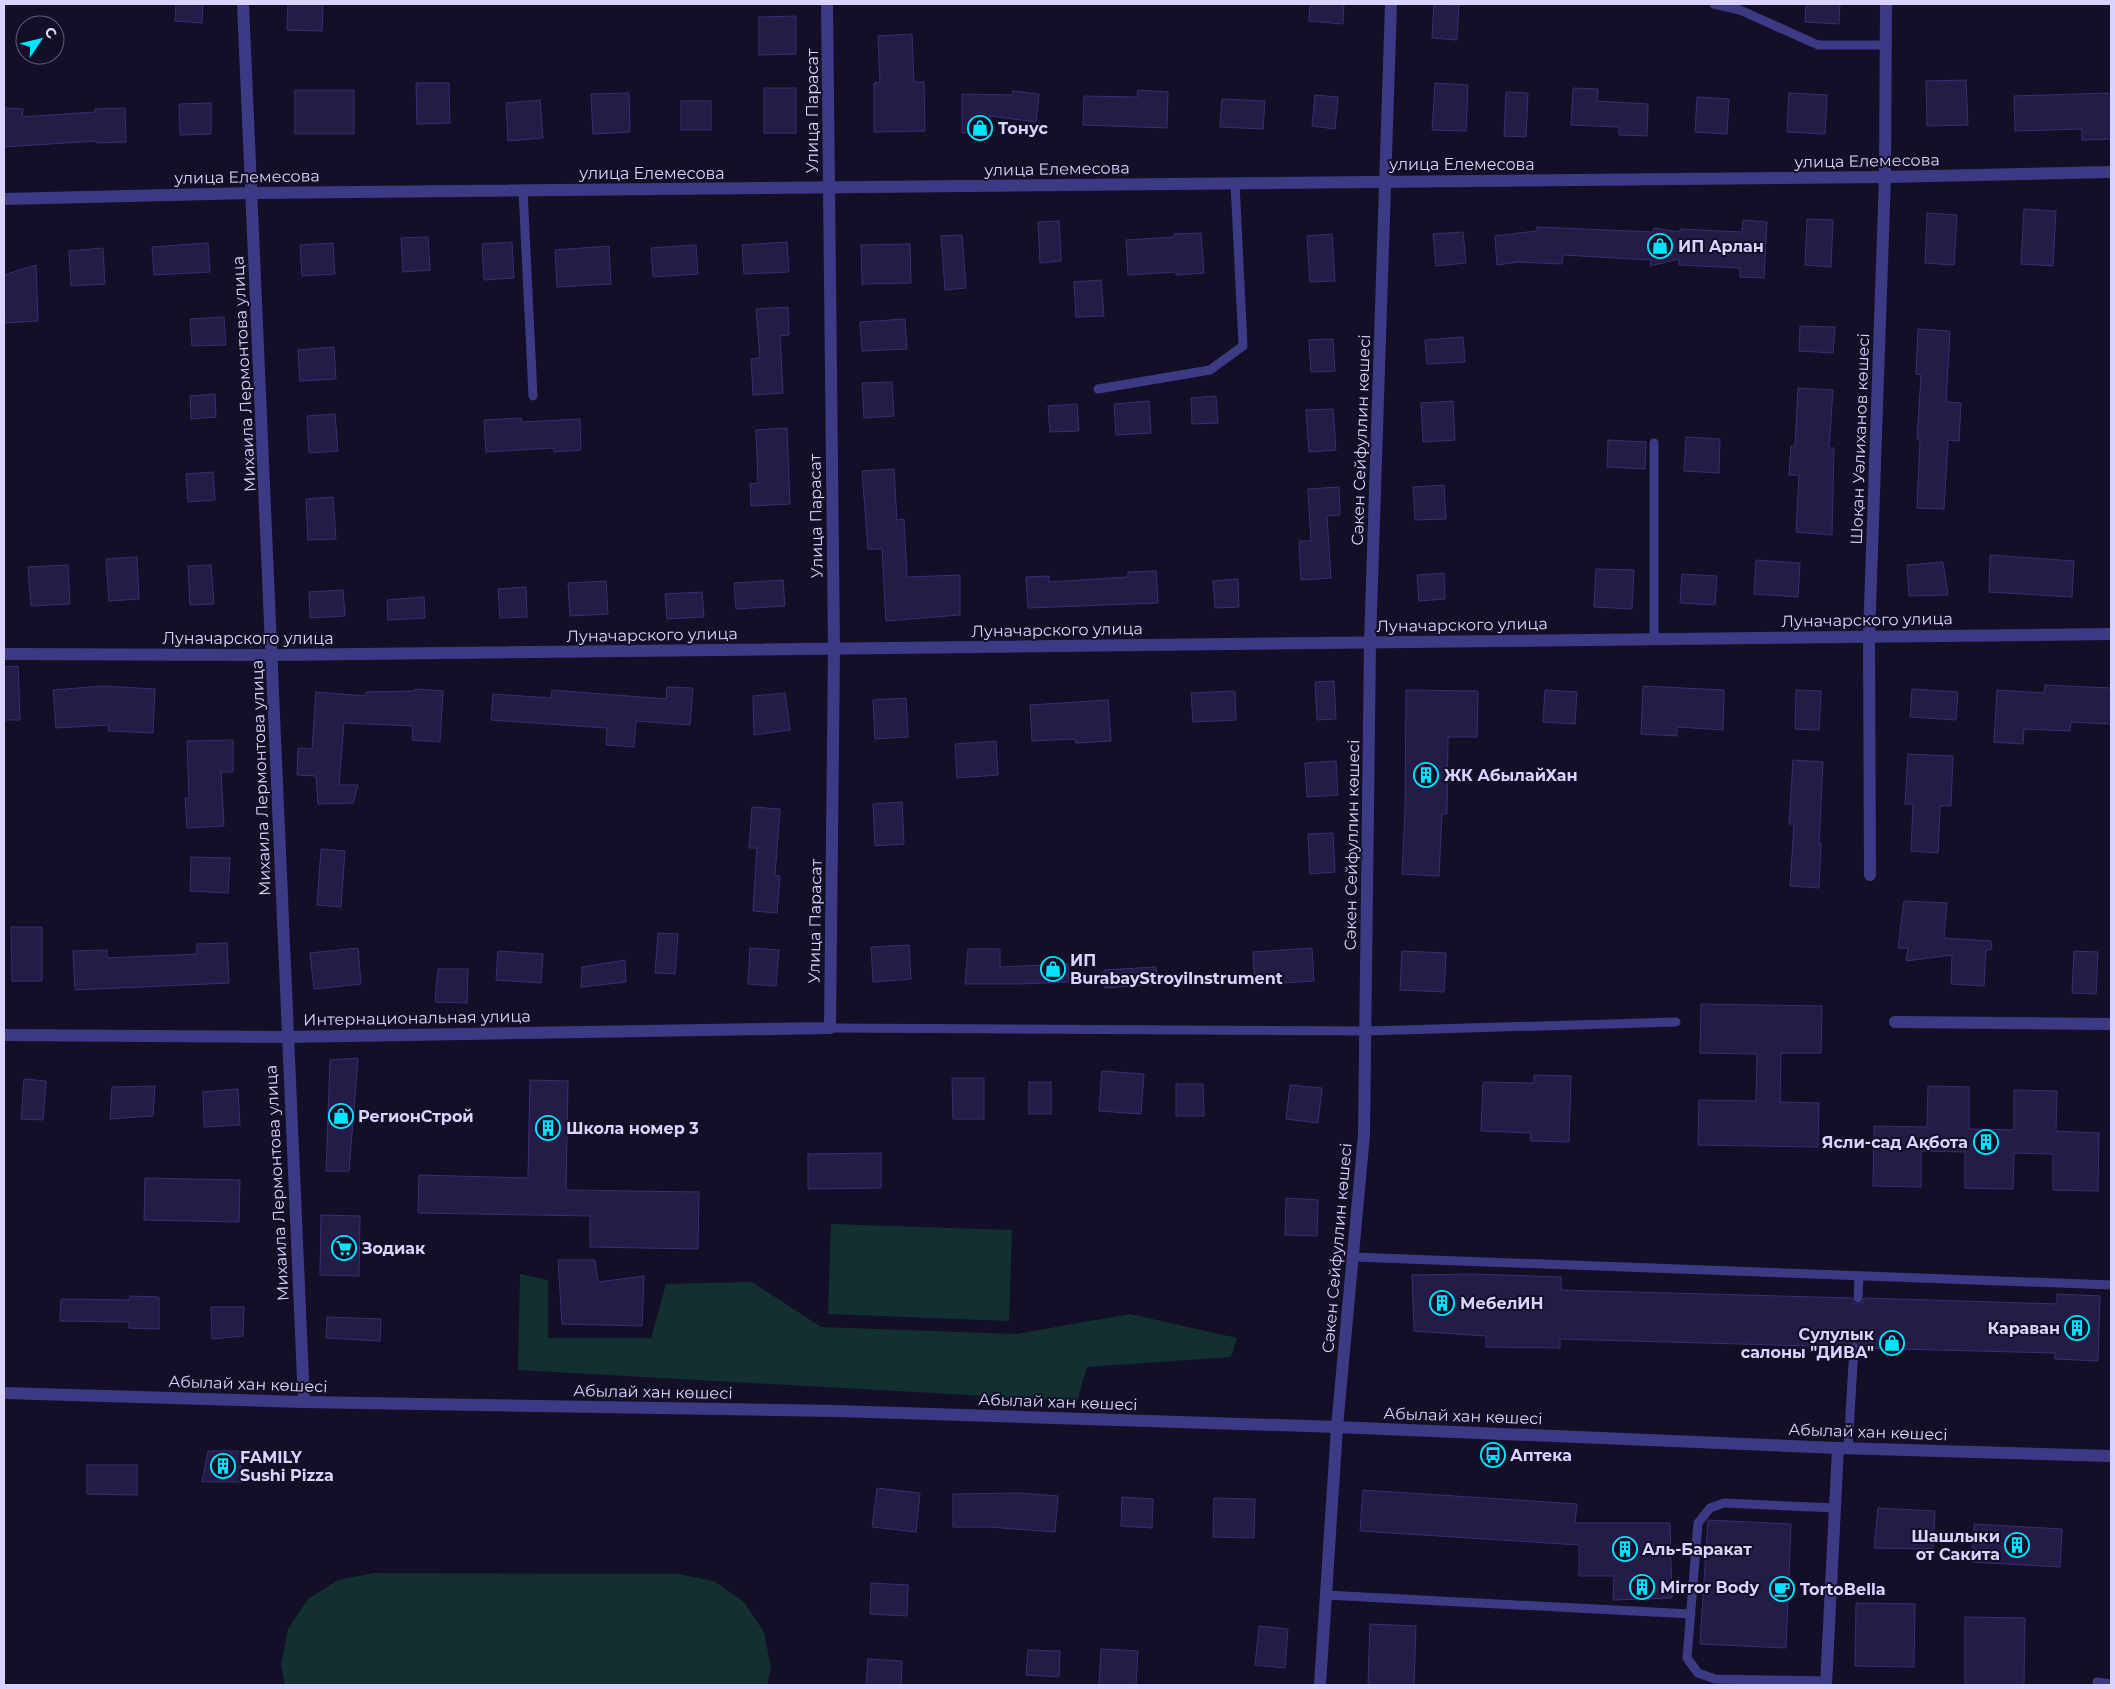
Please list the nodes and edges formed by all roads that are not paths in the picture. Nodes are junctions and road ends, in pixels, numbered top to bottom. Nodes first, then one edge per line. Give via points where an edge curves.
1 (244, 4) edge
2 (827, 4) edge
3 (1391, 4) edge
4 (1714, 4) edge
5 (1886, 4) edge
6 (1886, 45) junction
7 (2111, 172) edge
8 (1885, 177) junction
9 (1386, 181) junction
10 (1234, 183) junction
11 (828, 188) junction
12 (523, 190) junction
13 (252, 193) junction
14 (4, 199) edge
15 (1098, 389) dead end
16 (533, 396) dead end
17 (1654, 443) dead end
18 (2111, 634) edge
19 (1869, 636) junction
20 (1654, 639) junction
21 (1370, 642) junction
22 (834, 649) junction
23 (4, 654) edge
24 (273, 656) junction
25 (1870, 875) dead end
26 (1676, 1022) dead end
27 (1895, 1022) dead end
28 (2111, 1024) edge
29 (830, 1028) junction
30 (1366, 1031) junction
31 (4, 1035) edge
32 (286, 1037) junction
33 (1353, 1257) junction
34 (1859, 1276) junction
35 (2111, 1286) edge
36 (1858, 1298) dead end
37 (1854, 1347) dead end
38 (4, 1393) edge
39 (304, 1402) junction
40 (1337, 1427) junction
41 (1843, 1448) junction
42 (2111, 1456) edge
43 (1835, 1508) junction
44 (1326, 1595) junction
45 (1691, 1614) junction
46 (2097, 1682) dead end
47 (1827, 1683) edge
48 (2111, 1684) edge
49 (1320, 1685) edge

1 - 13 street, Михаила Лермонтова улица
2 - 11 street, Улица Парасат
3 - 9 street, Сәкен Сейфуллин көшесі
4 - 6 lane via 1740,10 1818,45
5 - 6 street, Шоқан Уәлиханов көшесі
6 - 8 street, Шоқан Уәлиханов көшесі
7 - 8 street, улица Елемесова
8 - 9 street, улица Елемесова
8 - 19 street, Шоқан Уәлиханов көшесі
9 - 10 street, улица Елемесова
9 - 21 street, Сәкен Сейфуллин көшесі
10 - 11 street, улица Елемесова
10 - 15 lane via 1243,346 1210,370
11 - 12 street, улица Елемесова
11 - 22 street, Улица Парасат
12 - 13 street, улица Елемесова
12 - 16 lane
13 - 14 street, улица Елемесова
13 - 24 street, Михаила Лермонтова улица
17 - 20 lane
18 - 19 street, Луначарского улица
19 - 20 street, Луначарского улица
19 - 25 street, Шоқан Уәлиханов көшесі
20 - 21 street, Луначарского улица
21 - 22 street, Луначарского улица
21 - 30 street, Сәкен Сейфуллин көшесі
22 - 24 street, Луначарского улица
22 - 29 street, Улица Парасат
23 - 24 street, Луначарского улица
24 - 32 street, Михаила Лермонтова улица
26 - 30 lane
27 - 28 street
29 - 30 lane
29 - 32 street, Интернациональная улица
30 - 33 street, Сәкен Сейфуллин көшесі via 1364,1136
31 - 32 street, Интернациональная улица
32 - 39 street, Михаила Лермонтова улица
33 - 34 lane
33 - 40 street, Сәкен Сейфуллин көшесі
34 - 35 lane
34 - 36 lane
37 - 41 lane
38 - 39 street, Абылай хан көшесі
39 - 40 street, Абылай хан көшесі via 837,1411
40 - 41 street, Абылай хан көшесі
40 - 44 street, Сәкен Сейфуллин көшесі
41 - 42 street, Абылай хан көшесі
41 - 43 street
43 - 45 lane via 1724,1503 1710,1508 1698,1523
43 - 47 street
44 - 45 lane
44 - 49 street, Сәкен Сейфуллин көшесі
45 - 47 lane via 1687,1658 1698,1673 1715,1679
46 - 48 lane

